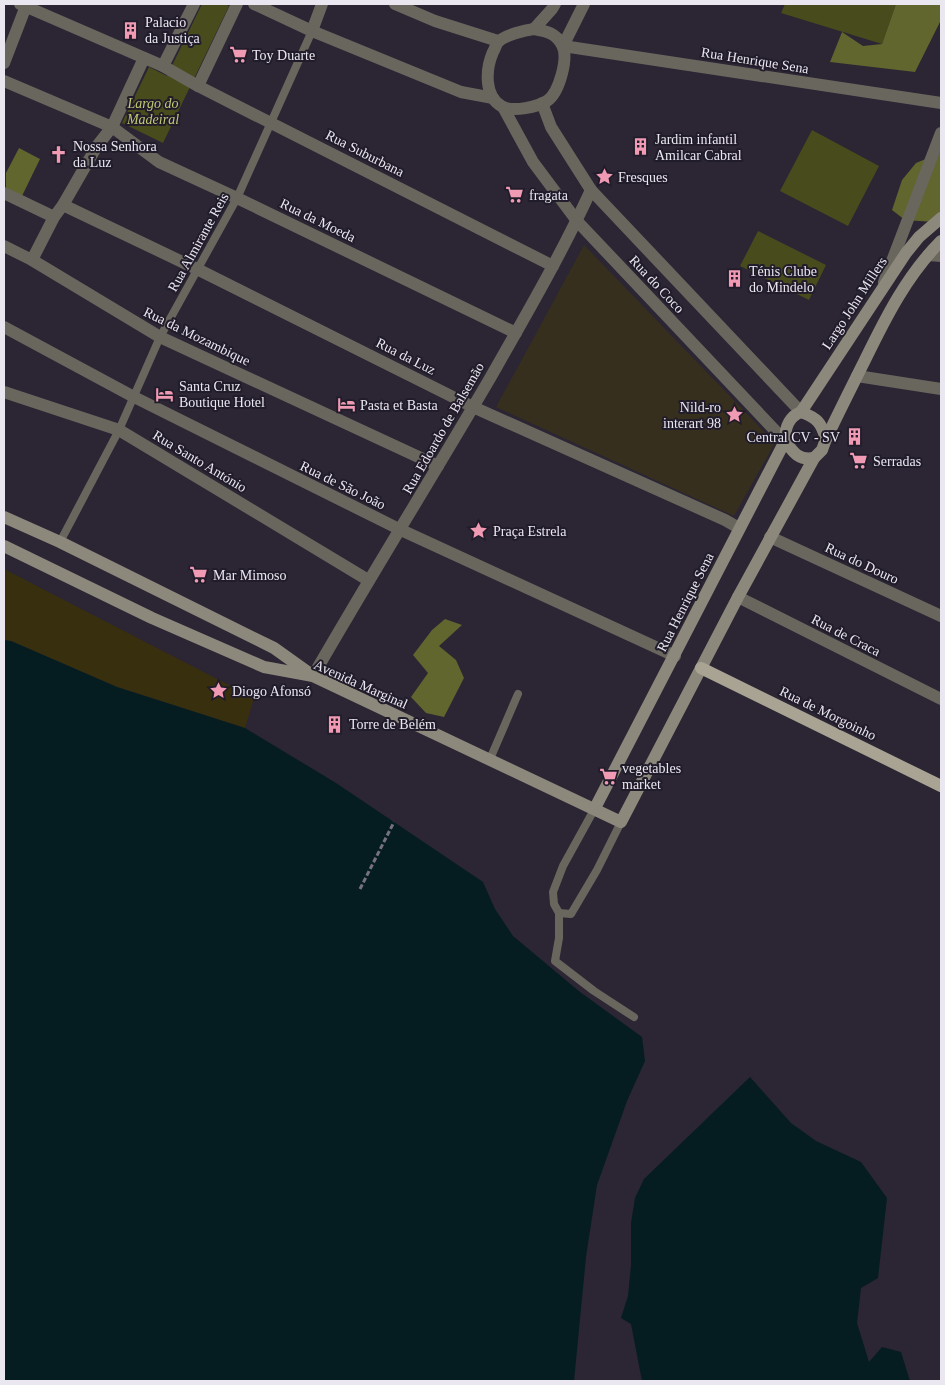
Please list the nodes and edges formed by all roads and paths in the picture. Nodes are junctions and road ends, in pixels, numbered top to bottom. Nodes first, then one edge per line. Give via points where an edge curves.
1 (194, 4) edge
2 (236, 4) edge
3 (254, 4) edge
4 (322, 4) edge
5 (395, 4) edge
6 (555, 4) edge
7 (584, 4) edge
8 (23, 5) edge
9 (534, 29) junction
10 (312, 31) junction
11 (498, 41) junction
12 (563, 46) junction
13 (144, 58) junction
14 (4, 63) edge
15 (163, 66) junction
16 (4, 81) edge
17 (198, 86) junction
18 (498, 102) junction
19 (542, 103) junction
20 (941, 103) edge
21 (272, 122) junction
22 (112, 127) junction
23 (941, 132) edge
24 (591, 190) junction
25 (4, 193) edge
26 (237, 198) junction
27 (63, 205) junction
28 (54, 217) junction
29 (941, 218) edge
30 (577, 221) junction
31 (941, 241) edge
32 (4, 246) edge
33 (928, 255) junction
34 (941, 256) edge
35 (32, 260) junction
36 (554, 266) junction
37 (198, 269) junction
38 (881, 289) junction
39 (4, 327) edge
40 (516, 333) junction
41 (160, 337) junction
42 (857, 376) junction
43 (941, 388) edge
44 (4, 392) edge
45 (134, 397) junction
46 (473, 407) junction
47 (801, 412) junction
48 (120, 430) junction
49 (826, 439) junction
50 (785, 441) junction
51 (814, 458) junction
52 (438, 466) junction
53 (4, 517) edge
54 (739, 528) junction
55 (400, 530) junction
56 (770, 537) junction
57 (60, 542) junction
58 (4, 546) edge
59 (368, 580) junction
60 (738, 597) junction
61 (941, 616) edge
62 (675, 656) junction
63 (701, 668) junction
64 (313, 676) junction
65 (518, 694) dead end
66 (941, 699) edge
67 (490, 759) junction
68 (941, 786) edge
69 (595, 808) junction
70 (394, 822) dead end
71 (621, 822) junction
72 (360, 889) dead end
73 (559, 913) junction
74 (634, 1017) dead end

1 - 15 street
2 - 17 street
3 - 10 street
4 - 10 street
5 - 11 street
6 - 9 street
7 - 12 street
8 - 13 street, Rua Suburbana
8 - 14 street
9 - 11 street
9 - 12 street via 551,33
10 - 18 street via 461,92
10 - 21 lane, Rua Almirante Reis
11 - 18 street via 487,76
12 - 19 street via 564,64 559,85
12 - 20 street, Rua Henrique Sena
13 - 15 street, Rua Suburbana
13 - 22 street
15 - 17 street, Rua Suburbana
16 - 22 street, Rua da Moeda
17 - 21 street, Rua Suburbana
18 - 19 street via 519,110
18 - 30 street, Rua do Coco via 533,162
19 - 24 street, Rua do Coco via 551,127
21 - 26 lane, Rua Almirante Reis
21 - 36 street, Rua Suburbana
22 - 26 street, Rua da Moeda via 159,162
22 - 27 street via 97,146
23 - 38 street
24 - 30 street, Rua Edoardo de Balsemão
24 - 47 street, Rua do Coco
25 - 28 street
26 - 37 lane, Rua Almirante Reis
26 - 40 street, Rua da Moeda
27 - 28 street
27 - 37 street, Rua da Luz
28 - 35 street
29 - 38 main road, Largo John Millers via 910,247
30 - 36 street, Rua Edoardo de Balsemão
30 - 50 street, Rua do Coco
31 - 33 main road
32 - 35 street, Rua da Mozambique
33 - 34 street
33 - 42 main road via 906,282
35 - 41 street, Rua da Mozambique
36 - 40 street, Rua Edoardo de Balsemão
37 - 41 lane, Rua Almirante Reis
37 - 46 street, Rua da Luz
38 - 47 main road, Largo John Millers
39 - 45 street, Rua de São João
40 - 46 street, Rua Edoardo de Balsemão
41 - 45 lane, Rua Almirante Reis
41 - 52 street, Rua da Mozambique
42 - 43 street
42 - 49 main road
44 - 48 street, Rua Santo António
45 - 48 lane, Rua Almirante Reis
45 - 55 street, Rua de São João
46 - 52 street, Rua Edoardo de Balsemão
46 - 54 street, Rua da Luz
47 - 49 main road, Rua do Coco via 821,424
47 - 50 main road, Rua Henrique Sena via 794,415 785,430
48 - 57 lane, Rua Almirante Reis
48 - 59 street, Rua Santo António
49 - 51 main road
50 - 51 main road, Rua do Coco via 799,458
50 - 54 main road, Rua Henrique Sena
51 - 56 main road
52 - 55 street, Rua Edoardo de Balsemão
53 - 57 main road
54 - 62 main road, Rua Henrique Sena
55 - 59 street, Rua Edoardo de Balsemão
55 - 62 street, Rua de São João
56 - 60 main road
56 - 61 street, Rua do Douro
57 - 64 main road via 274,648
58 - 64 main road, Avenida Marginal via 152,618 264,667
59 - 64 street, Rua Edoardo de Balsemão
60 - 63 main road
60 - 66 street, Rua de Craca
62 - 69 main road, Rua Henrique Sena
63 - 68 main road, Rua de Morgoinho
63 - 71 main road
64 - 67 main road, Avenida Marginal
65 - 67 lane
67 - 69 main road, Avenida Marginal
69 - 71 main road, Avenida Marginal
69 - 73 lane via 563,866 553,892
70 - 72 path
71 - 73 lane via 571,914
73 - 74 lane via 555,961

